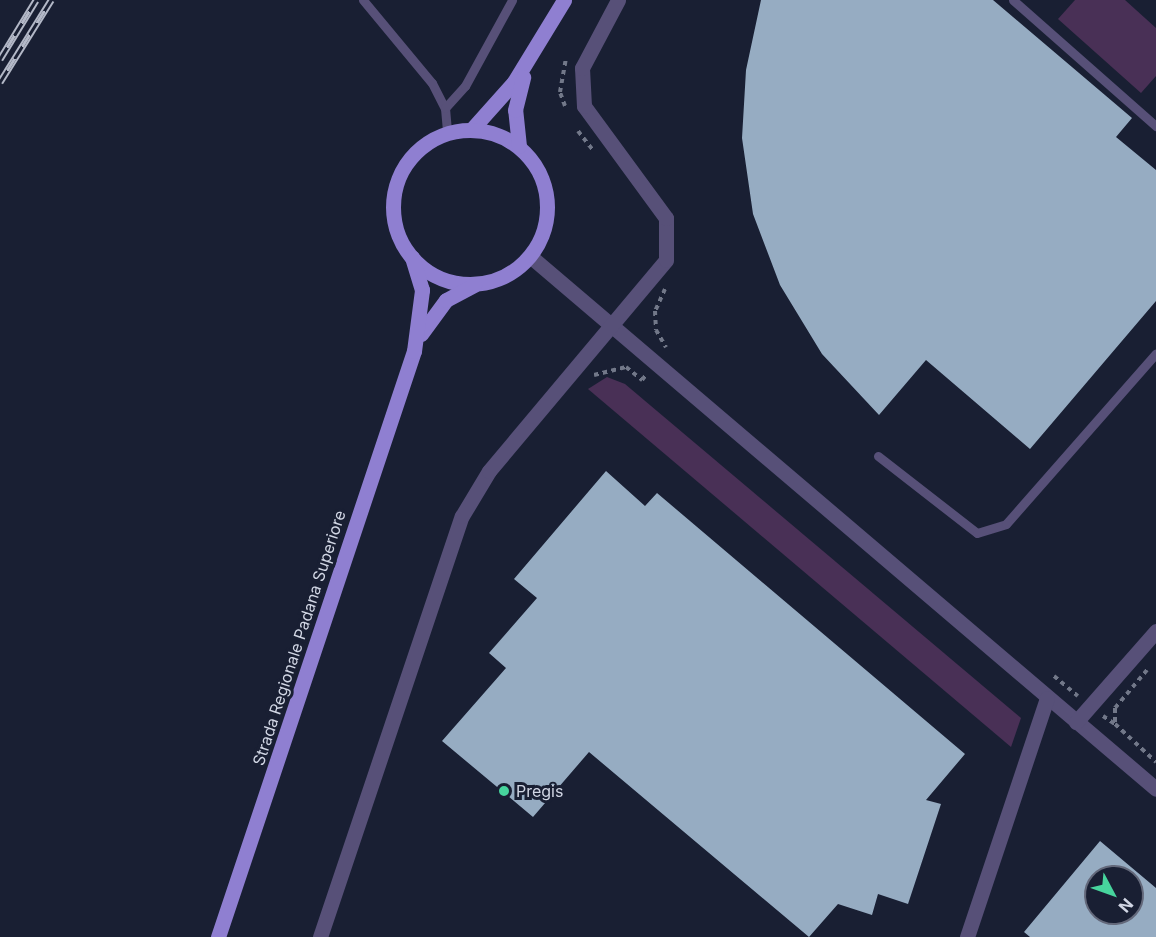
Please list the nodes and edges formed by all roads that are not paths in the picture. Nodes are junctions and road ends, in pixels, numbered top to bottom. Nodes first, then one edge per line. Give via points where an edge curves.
1 (363, 0) edge
2 (512, 0) edge
3 (564, 0) edge
4 (618, 0) edge
5 (1013, 0) edge
6 (546, 28) junction
7 (445, 108) junction
8 (1156, 126) edge
9 (472, 129) junction
10 (447, 133) junction
11 (519, 146) junction
12 (530, 256) junction
13 (412, 258) junction
14 (481, 283) junction
15 (614, 328) junction
16 (414, 351) junction
17 (1156, 353) edge
18 (878, 456) dead end
19 (1156, 631) edge
20 (1047, 698) junction
21 (1076, 722) junction
22 (1156, 789) edge
23 (218, 937) edge
24 (320, 937) edge
25 (967, 937) edge

1 - 7 lane via 432,83
2 - 7 lane via 465,86
3 - 6 main road
4 - 15 street via 582,68 584,106 666,218 666,260
5 - 8 lane
6 - 9 main road via 514,82
6 - 11 main road via 517,95 514,125
7 - 10 lane
9 - 10 main road
9 - 11 main road
10 - 13 main road via 424,145 396,186 393,211 399,236
11 - 12 main road via 536,164 547,203 542,235
12 - 14 main road via 499,278
12 - 15 street
13 - 14 main road via 444,279
13 - 16 main road, Strada Regionale Padana Superiore via 422,290
14 - 16 main road, Strada Regionale Padana Superiore via 446,300
15 - 20 street
15 - 24 street via 489,471 462,516
16 - 23 main road, Strada Regionale Padana Superiore
17 - 18 lane via 1006,524 977,533
19 - 21 street
20 - 21 street
20 - 25 street
21 - 22 street

